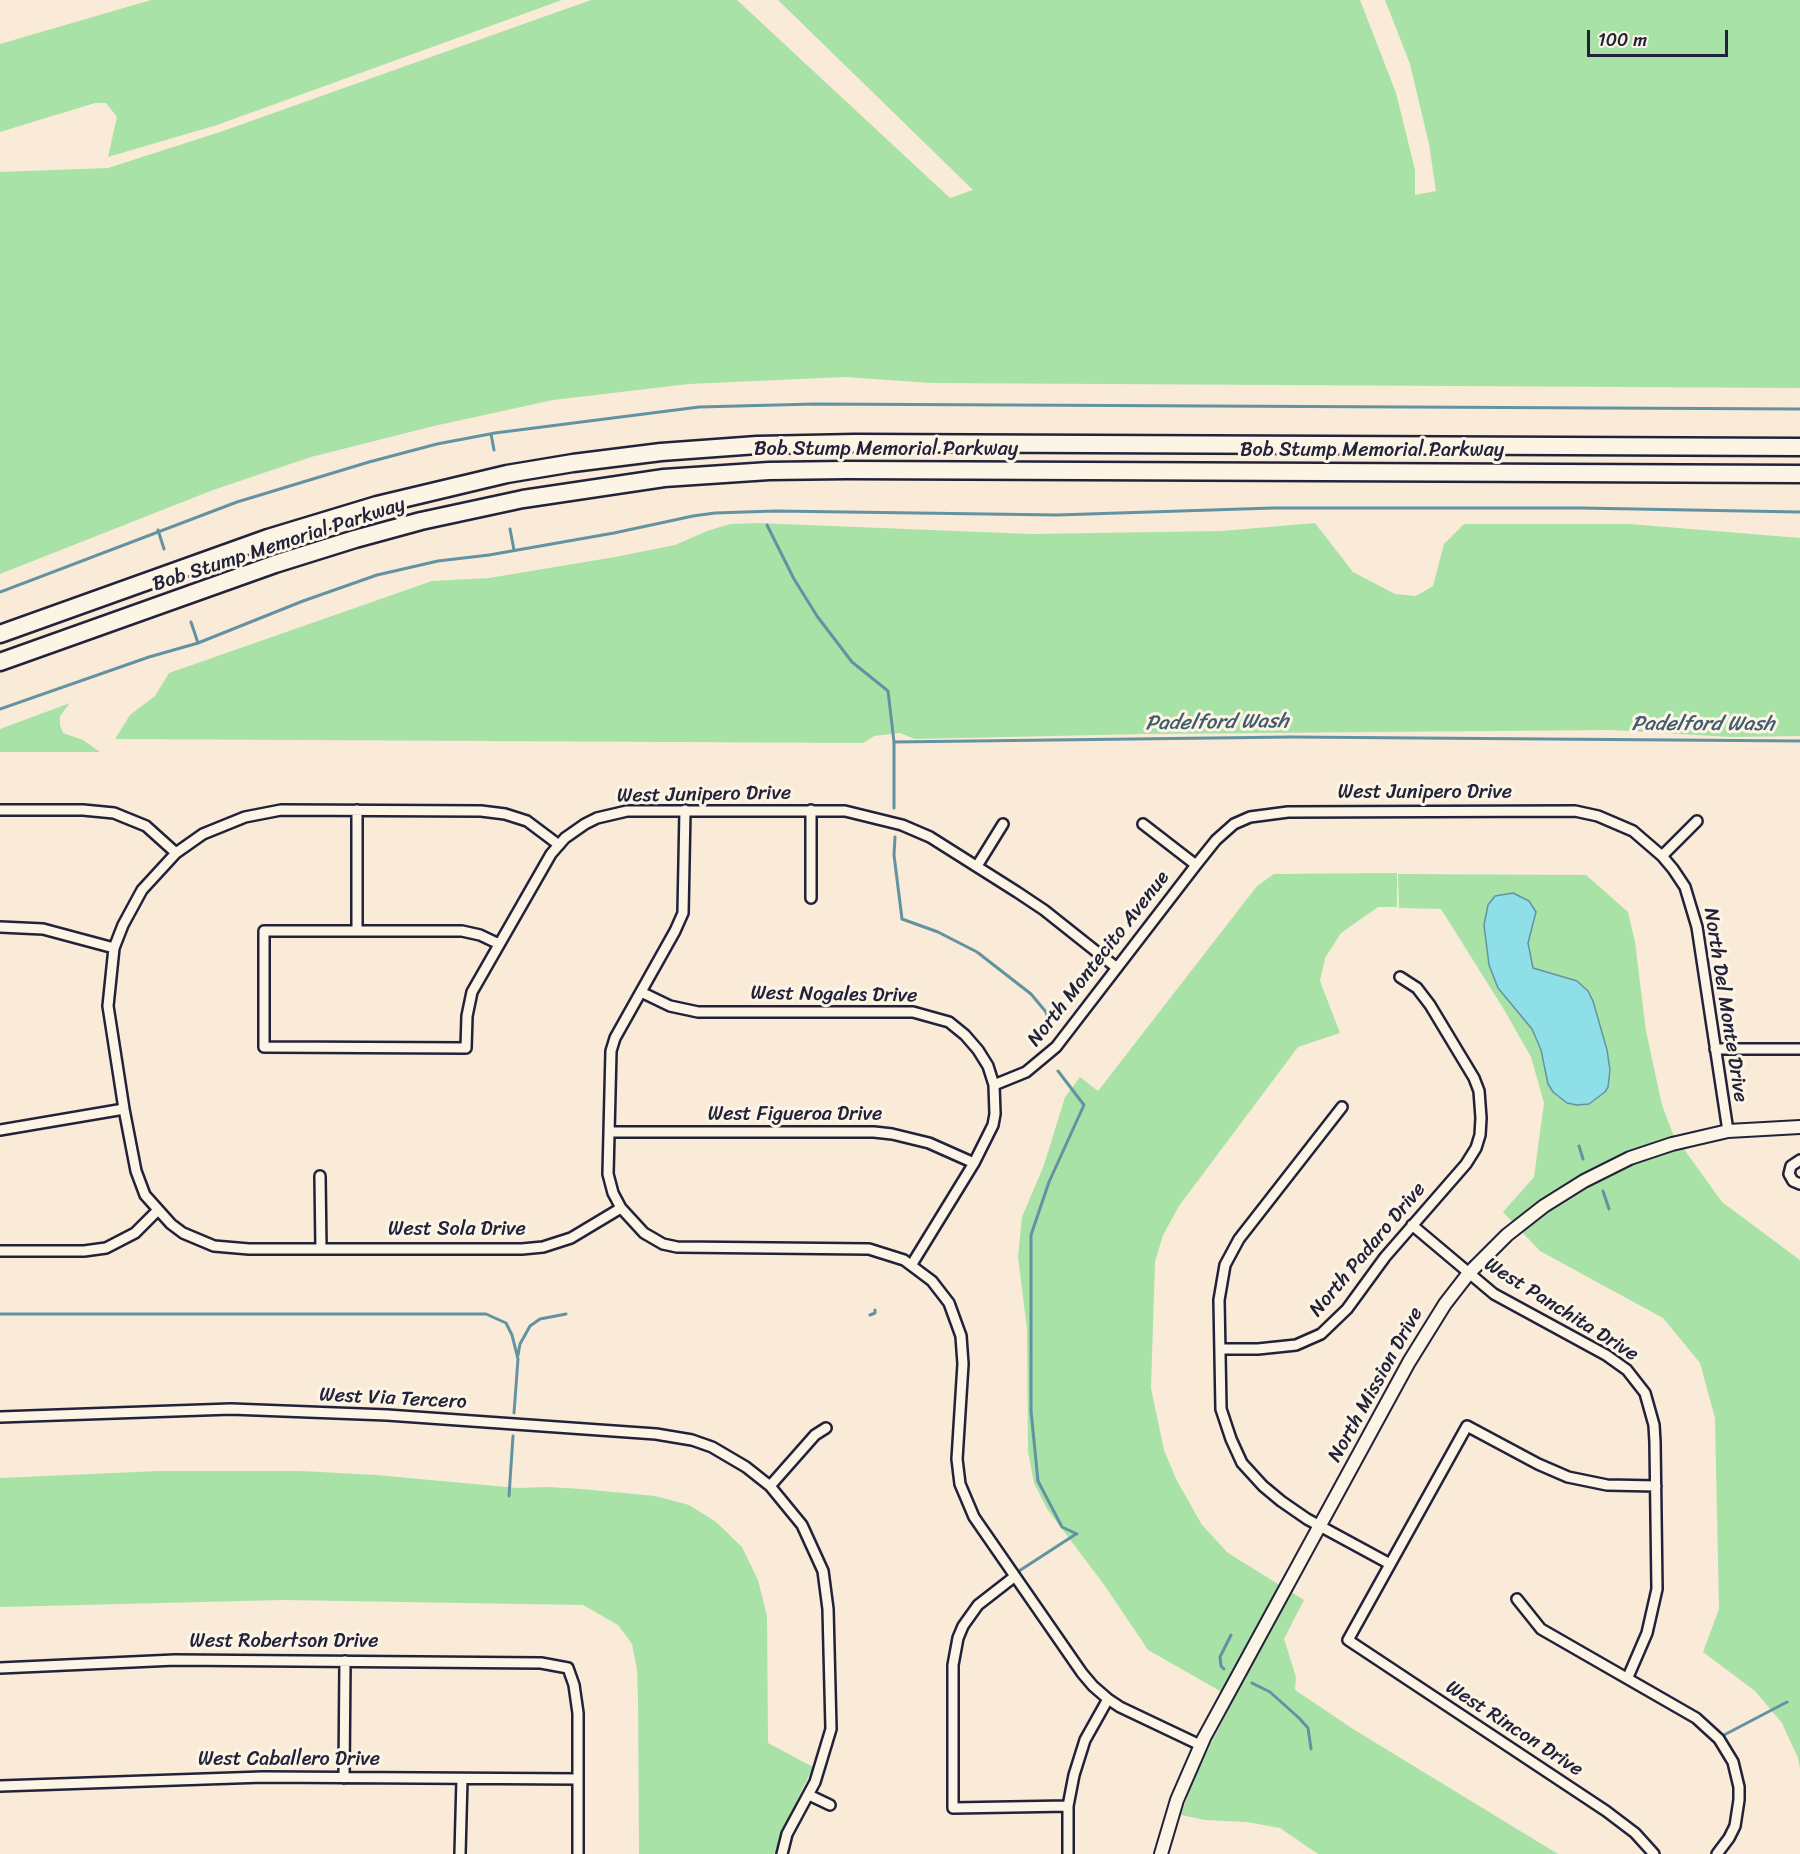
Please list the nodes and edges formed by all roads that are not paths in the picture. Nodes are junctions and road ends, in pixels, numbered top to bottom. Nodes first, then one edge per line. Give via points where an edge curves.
1 (1800, 447) edge
2 (1800, 474) edge
3 (0, 634) edge
4 (0, 662) edge
5 (0, 810) edge
6 (357, 810) junction
7 (685, 810) junction
8 (811, 810) junction
9 (1696, 821) dead end
10 (1003, 824) dead end
11 (1143, 824) dead end
12 (559, 844) junction
13 (176, 853) junction
14 (1662, 856) junction
15 (1196, 865) junction
16 (977, 866) junction
17 (811, 898) dead end
18 (0, 927) edge
19 (357, 931) junction
20 (499, 944) junction
21 (114, 948) junction
22 (1117, 968) junction
23 (1400, 977) dead end
24 (641, 992) junction
25 (1715, 1049) junction
26 (1800, 1049) edge
27 (994, 1085) junction
28 (1342, 1107) dead end
29 (124, 1109) junction
30 (1800, 1127) edge
31 (0, 1130) edge
32 (1728, 1131) junction
33 (609, 1132) junction
34 (1800, 1160) edge
35 (974, 1163) junction
36 (320, 1176) dead end
37 (1800, 1184) edge
38 (621, 1208) junction
39 (158, 1210) junction
40 (1412, 1225) junction
41 (321, 1249) junction
42 (0, 1251) edge
43 (912, 1264) junction
44 (1469, 1274) junction
45 (1220, 1349) junction
46 (0, 1417) edge
47 (826, 1428) dead end
48 (770, 1486) junction
49 (1656, 1486) junction
50 (1320, 1526) junction
51 (1390, 1564) junction
52 (1014, 1577) junction
53 (1517, 1599) dead end
54 (345, 1661) junction
55 (0, 1668) edge
56 (1628, 1677) junction
57 (1107, 1699) junction
58 (1200, 1745) junction
59 (344, 1778) junction
60 (462, 1779) junction
61 (578, 1779) junction
62 (0, 1786) edge
63 (809, 1795) junction
64 (830, 1805) dead end
65 (1068, 1806) junction
66 (460, 1854) edge
67 (579, 1854) edge
68 (782, 1854) edge
69 (1068, 1854) edge
70 (1161, 1854) edge
71 (1654, 1854) edge
72 (1717, 1854) edge

1 - 3 highway, Bob Stump Memorial Parkway via 845,443 661,452 507,474 387,502 268,538
2 - 4 highway, Bob Stump Memorial Parkway via 846,470 663,478 514,500 355,539
5 - 13 street via 114,813 147,826
6 - 12 street via 492,812 527,822
6 - 13 street via 255,814 214,828
6 - 19 street
7 - 8 street, West Junipero Drive
7 - 12 street, West Junipero Drive via 615,813 585,824
7 - 24 street via 683,913
8 - 16 street, West Junipero Drive via 845,811 902,825
8 - 17 street
9 - 14 street
10 - 16 street
11 - 15 street
12 - 20 street, West Junipero Drive
13 - 21 street, West Sola Drive via 142,891
14 - 15 street, West Junipero Drive via 1633,831 1598,816 1575,812 1287,812 1250,817 1234,824
14 - 25 street, North Del Monte Drive via 1685,887 1692,909
15 - 22 street, North Montecito Avenue
16 - 22 street, West Junipero Drive via 1044,910
18 - 21 street via 44,929
19 - 20 street via 462,931
19 - 20 street, West Junipero Drive via 264,931 264,1047 466,1048 472,992
21 - 29 street, West Sola Drive via 108,1006
22 - 27 street, North Montecito Avenue via 1045,1058 1026,1072
23 - 40 street, North Padaro Drive via 1417,988 1430,1005 1474,1078 1481,1105 1476,1148
24 - 27 street, West Nogales Drive via 670,1006 698,1012 901,1010 932,1016 949,1022 965,1035 988,1066
24 - 33 street via 611,1051
25 - 26 street
25 - 32 street, North Del Monte Drive
27 - 35 street via 993,1125
28 - 45 street via 1231,1253 1220,1287
29 - 31 street
29 - 39 street, West Sola Drive via 136,1171 145,1195
30 - 32 street, North Mission Drive
32 - 44 street, North Mission Drive via 1630,1158 1584,1181 1507,1234
33 - 35 street, West Figueroa Drive via 883,1133 929,1143
33 - 38 street via 609,1181
34 - 37 street via 1791,1166 1789,1174
35 - 43 street
36 - 41 street
38 - 41 street, West Sola Drive via 571,1238 543,1247
38 - 43 street via 651,1239 677,1247 869,1249
39 - 41 street, West Sola Drive via 183,1233 214,1246
39 - 42 street via 135,1233 106,1248
40 - 44 street, West Panchita Drive
40 - 45 street, North Padaro Drive via 1347,1309 1322,1334 1296,1346
43 - 52 street via 943,1293 958,1322 963,1349 957,1459 960,1484 974,1517
44 - 49 street, West Panchita Drive via 1505,1301 1627,1370 1645,1393 1651,1412
44 - 50 street, North Mission Drive via 1428,1330
45 - 50 street via 1221,1409 1242,1463 1281,1502
46 - 48 street, West Via Tercero via 231,1409 387,1415 656,1434 712,1447
47 - 48 street via 815,1435
48 - 63 street, West Via Tercero via 802,1526 823,1571 828,1609 831,1729
49 - 51 street via 1607,1485 1568,1477 1467,1426
49 - 56 street via 1657,1589 1647,1633
50 - 51 street
50 - 58 street, North Mission Drive
51 - 71 street, West Rincon Drive via 1348,1640 1606,1811
52 - 57 street via 1082,1673
52 - 65 street via 978,1605 958,1638 953,1665 953,1808
53 - 56 street via 1541,1629
54 - 55 street, West Robertson Drive via 175,1660
54 - 59 street
54 - 61 street, West Robertson Drive via 541,1663 568,1668 578,1713
56 - 72 street via 1696,1718 1728,1751 1739,1787 1738,1813 1736,1826
57 - 58 street
57 - 65 street via 1079,1756
58 - 70 street, North Mission Drive via 1177,1800
59 - 60 street, West Caballero Drive
59 - 62 street, West Caballero Drive via 240,1777
60 - 61 street, West Caballero Drive
60 - 66 street
61 - 67 street
63 - 64 street
63 - 68 street, West Via Tercero via 787,1834
65 - 69 street

